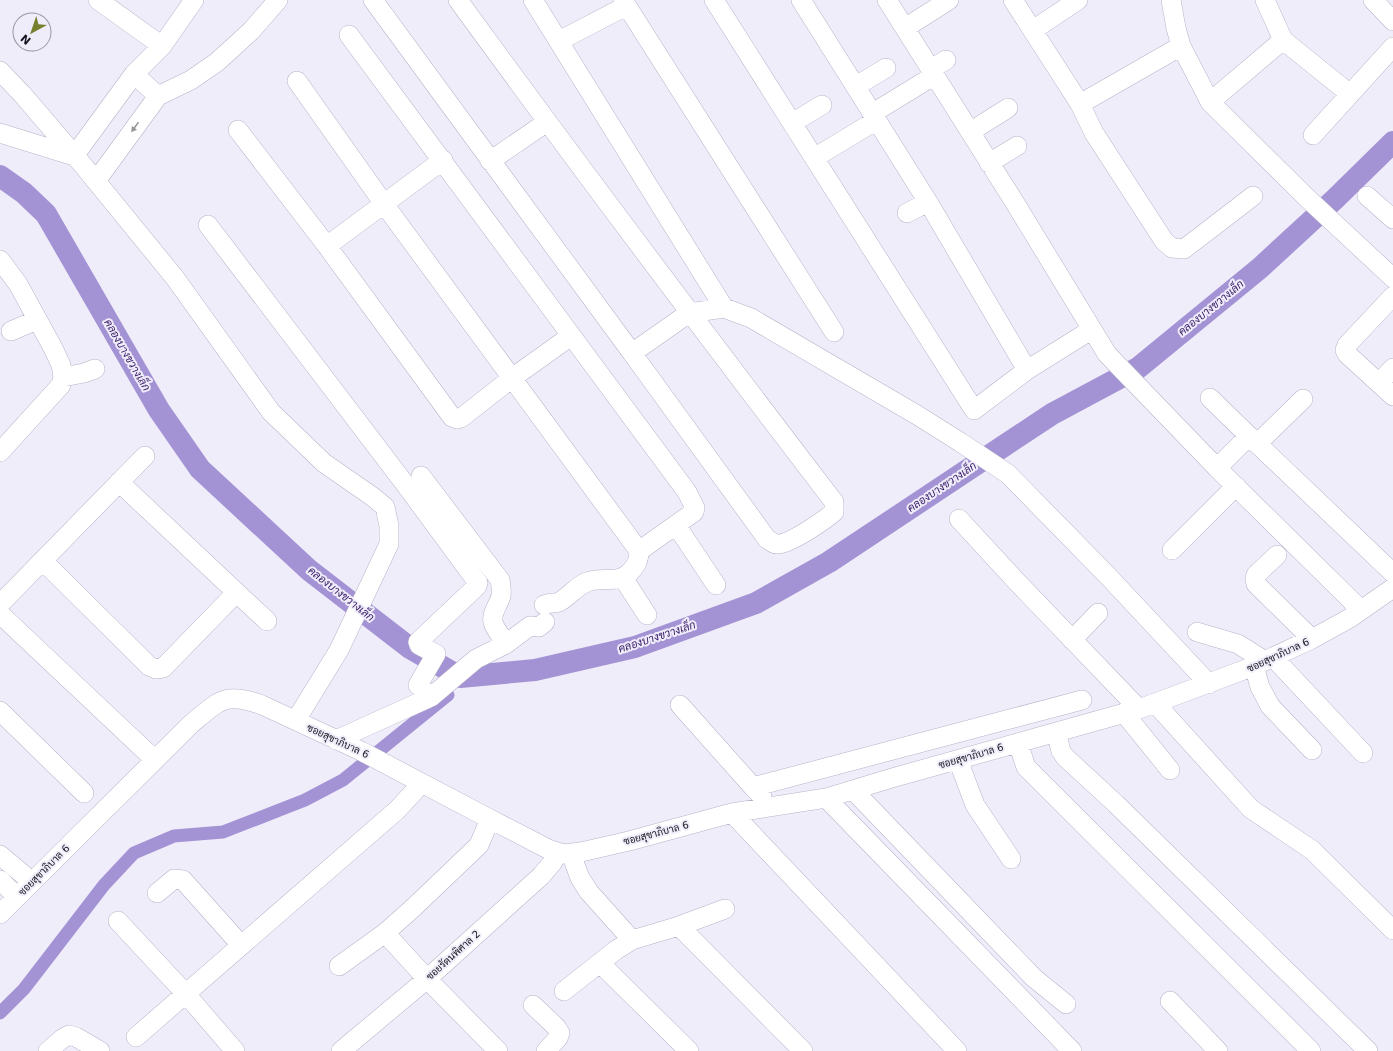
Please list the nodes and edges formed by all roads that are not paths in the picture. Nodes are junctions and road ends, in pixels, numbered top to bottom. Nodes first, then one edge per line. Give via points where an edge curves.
1 (98, 0) edge
2 (194, 0) edge
3 (278, 0) edge
4 (373, 0) edge
5 (458, 0) edge
6 (533, 0) edge
7 (714, 0) edge
8 (801, 0) edge
9 (887, 0) edge
10 (949, 0) edge
11 (1013, 0) edge
12 (1078, 0) edge
13 (1170, 0) edge
14 (1265, 0) edge
15 (1372, 0) edge
16 (625, 3) edge
17 (1393, 21) edge
18 (905, 28) junction
19 (1033, 30) junction
20 (349, 35) dead end
21 (1283, 40) junction
22 (559, 41) junction
23 (162, 46) junction
24 (1181, 46) junction
25 (1393, 47) edge
26 (886, 68) dead end
27 (937, 68) junction
28 (0, 71) edge
29 (134, 74) junction
30 (297, 81) dead end
31 (856, 86) junction
32 (1350, 94) junction
33 (158, 96) junction
34 (1210, 102) junction
35 (822, 104) dead end
36 (1080, 104) junction
37 (1008, 108) dead end
38 (875, 116) junction
39 (547, 122) junction
40 (792, 123) junction
41 (238, 130) dead end
42 (970, 132) junction
43 (0, 133) edge
44 (1313, 135) dead end
45 (1017, 146) dead end
46 (74, 156) junction
47 (814, 158) junction
48 (443, 160) junction
49 (490, 161) junction
50 (989, 162) junction
51 (96, 181) junction
52 (1252, 196) dead end
53 (1367, 196) dead end
54 (928, 202) junction
55 (384, 204) junction
56 (907, 213) dead end
57 (1393, 219) edge
58 (208, 225) dead end
59 (327, 246) junction
60 (0, 260) edge
61 (1393, 278) edge
62 (1393, 296) edge
63 (724, 308) junction
64 (690, 313) junction
65 (37, 320) junction
66 (1091, 330) junction
67 (11, 332) dead end
68 (834, 332) dead end
69 (570, 336) junction
70 (632, 353) junction
71 (1393, 368) edge
72 (95, 369) dead end
73 (1027, 370) junction
74 (63, 376) junction
75 (512, 378) junction
76 (1379, 383) junction
77 (1393, 396) edge
78 (1210, 398) dead end
79 (1303, 399) dead end
80 (1253, 440) junction
81 (0, 452) edge
82 (145, 456) dead end
83 (1217, 468) junction
84 (421, 476) dead end
85 (119, 482) junction
86 (1236, 486) junction
87 (959, 519) dead end
88 (676, 525) junction
89 (1172, 550) dead end
90 (639, 551) junction
91 (1277, 555) dead end
92 (43, 561) junction
93 (1393, 573) edge
94 (623, 578) junction
95 (716, 584) dead end
96 (1393, 588) edge
97 (236, 593) junction
98 (0, 604) edge
99 (1361, 610) junction
100 (1098, 613) dead end
101 (0, 614) edge
102 (648, 614) dead end
103 (267, 621) dead end
104 (1197, 632) dead end
105 (1312, 639) junction
106 (1072, 640) junction
107 (506, 644) junction
108 (1264, 662) junction
109 (1209, 684) junction
110 (438, 692) junction
111 (1082, 700) dead end
112 (680, 704) dead end
113 (1139, 708) junction
114 (0, 711) edge
115 (296, 720) junction
116 (1056, 732) junction
117 (341, 742) junction
118 (1018, 743) junction
119 (1312, 750) dead end
120 (1363, 753) dead end
121 (155, 760) junction
122 (958, 760) junction
123 (1170, 770) dead end
124 (422, 783) junction
125 (753, 787) junction
126 (853, 790) junction
127 (84, 793) dead end
128 (826, 798) junction
129 (774, 807) junction
130 (732, 813) junction
131 (490, 819) junction
132 (564, 853) junction
133 (1, 857) edge
134 (1011, 859) dead end
135 (0, 880) edge
136 (32, 882) junction
137 (157, 893) dead end
138 (17, 897) junction
139 (725, 909) dead end
140 (0, 914) edge
141 (118, 921) dead end
142 (679, 926) junction
143 (1393, 930) edge
144 (385, 933) junction
145 (632, 940) junction
146 (241, 945) junction
147 (600, 963) junction
148 (339, 966) dead end
149 (427, 978) junction
150 (564, 991) dead end
151 (185, 993) junction
152 (1170, 1001) dead end
153 (1066, 1004) dead end
154 (534, 1005) dead end
155 (136, 1037) dead end
156 (1062, 1048) edge
157 (48, 1051) edge
158 (100, 1051) edge
159 (235, 1051) edge
160 (341, 1051) edge
161 (498, 1051) edge
162 (546, 1051) edge
163 (688, 1051) edge
164 (804, 1051) edge
165 (957, 1051) edge
166 (1218, 1051) edge
167 (1311, 1051) edge
168 (1368, 1051) edge

1 - 23 street
2 - 23 street
3 - 33 street via 251,31 217,62 191,80
4 - 49 street
5 - 39 street
6 - 22 street
7 - 40 street
8 - 31 street
9 - 18 street
10 - 18 street
11 - 19 street
12 - 19 street
13 - 24 street
14 - 21 street
15 - 17 street
16 - 22 street
16 - 68 street
18 - 27 street
19 - 36 street
20 - 48 street
21 - 32 street
21 - 34 street
22 - 63 street
23 - 29 street
24 - 34 street
24 - 36 street
25 - 32 street
26 - 31 street
27 - 38 street
27 - 42 street
28 - 46 street
29 - 33 street
29 - 46 street
30 - 55 street
31 - 38 street
32 - 44 street
33 -> 51 street
34 - 61 street
35 - 40 street
36 - 52 street via 1094,133 1164,241 1172,248 1184,249
37 - 42 street
38 - 47 street
38 - 54 street
39 - 49 street
39 - 64 street
40 - 47 street
41 - 59 street
42 - 50 street
43 - 46 street
45 - 50 street
46 - 51 street
47 - 73 street via 974,410
48 - 55 street
48 - 69 street
49 - 70 street
50 - 66 street
51 - 115 street via 175,278 271,412 324,463 385,507 389,544 339,650
53 - 57 street
54 - 56 street
54 - 73 street
55 - 59 street
55 - 75 street
58 - 110 street via 478,583 478,586 418,642 435,653 418,685
59 - 75 street via 452,417 461,418
60 - 65 street via 18,284
62 - 76 street via 1347,344 1345,350
63 - 64 street
63 - 109 street via 751,318 960,442 1008,474
64 - 70 street
64 - 70 street via 834,502 834,512 827,518 785,544 776,545 767,539
65 - 67 street
65 - 74 street via 61,365
66 - 73 street
66 - 83 street via 1107,354
69 - 75 street
69 - 88 street via 688,492 695,508 694,512
71 - 76 street
72 - 74 street
74 - 81 street via 61,385
75 - 90 street
76 - 77 street
78 - 80 street
79 - 80 street
80 - 83 street
80 - 93 street
82 - 85 street
83 - 86 street
84 - 107 street via 500,580 501,597 492,621
85 - 92 street
85 - 97 street
86 - 89 street
86 - 99 street
87 - 106 street
88 - 90 street
88 - 95 street
90 - 94 street via 637,564
91 - 105 street via 1256,575 1256,584
92 - 97 street via 156,670 163,668
92 - 98 street
94 - 102 street
94 - 107 street via 582,584
96 - 99 street, ซอยสุขาภิบาล 6
97 - 103 street
99 - 105 street, ซอยสุขาภิบาล 6
100 - 106 street
101 - 121 street
104 - 108 street via 1238,644
105 - 108 street, ซอยสุขาภิบาล 6
106 - 113 street
107 - 110 street via 476,659
108 - 109 street, ซอยสุขาภิบาล 6
108 - 119 street via 1260,687 1270,706
108 - 120 street
109 - 113 street, ซอยสุขาภิบาล 6
110 - 117 street
111 - 125 street
112 - 125 street
113 - 116 street, ซอยสุขาภิบาล 6
113 - 123 street
113 - 143 street via 1251,809 1318,855
114 - 127 street
115 - 117 street, ซอยสุขาภิบาล 6
115 - 121 street, ซอยสุขาภิบาล 6 via 246,699 226,699 191,724
116 - 118 street, ซอยสุขาภิบาล 6
116 - 168 street via 1065,757
117 - 124 street, ซอยสุขาภิบาล 6
118 - 122 street, ซอยสุขาภิบาล 6
118 - 167 street via 1026,766
121 - 136 street, ซอยสุขาภิบาล 6
122 - 126 street, ซอยสุขาภิบาล 6
122 - 134 street via 974,805
124 - 131 street, ซอยสุขาภิบาล 6
124 - 146 street via 397,810
125 - 129 street
126 - 128 street, ซอยสุขาภิบาล 6
126 - 153 street via 1034,978
128 - 129 street, ซอยสุขาภิบาล 6
128 - 156 street
129 - 130 street, ซอยสุขาภิบาล 6
130 - 132 street, ซอยสุขาภิบาล 6 via 629,841
130 - 165 street
131 - 132 street, ซอยสุขาภิบาล 6
131 - 144 street via 479,845
132 - 145 street via 589,892
132 - 149 street, ซอยรัตนพิศาล 2
133 - 136 street
135 - 138 street
136 - 138 street, ซอยสุขาภิบาล 6
137 - 146 street via 174,879 183,880
138 - 140 street, ซอยสุขาภิบาล 6
139 - 142 street
141 - 151 street
142 - 145 street
142 - 164 street
144 - 148 street
144 - 149 street
145 - 147 street
146 - 151 street
147 - 150 street
147 - 163 street
149 - 160 street, ซอยรัตนพิศาล 2
149 - 161 street
151 - 155 street
151 - 159 street
152 - 166 street
154 - 162 street via 560,1033
157 - 158 street via 69,1036 76,1037

